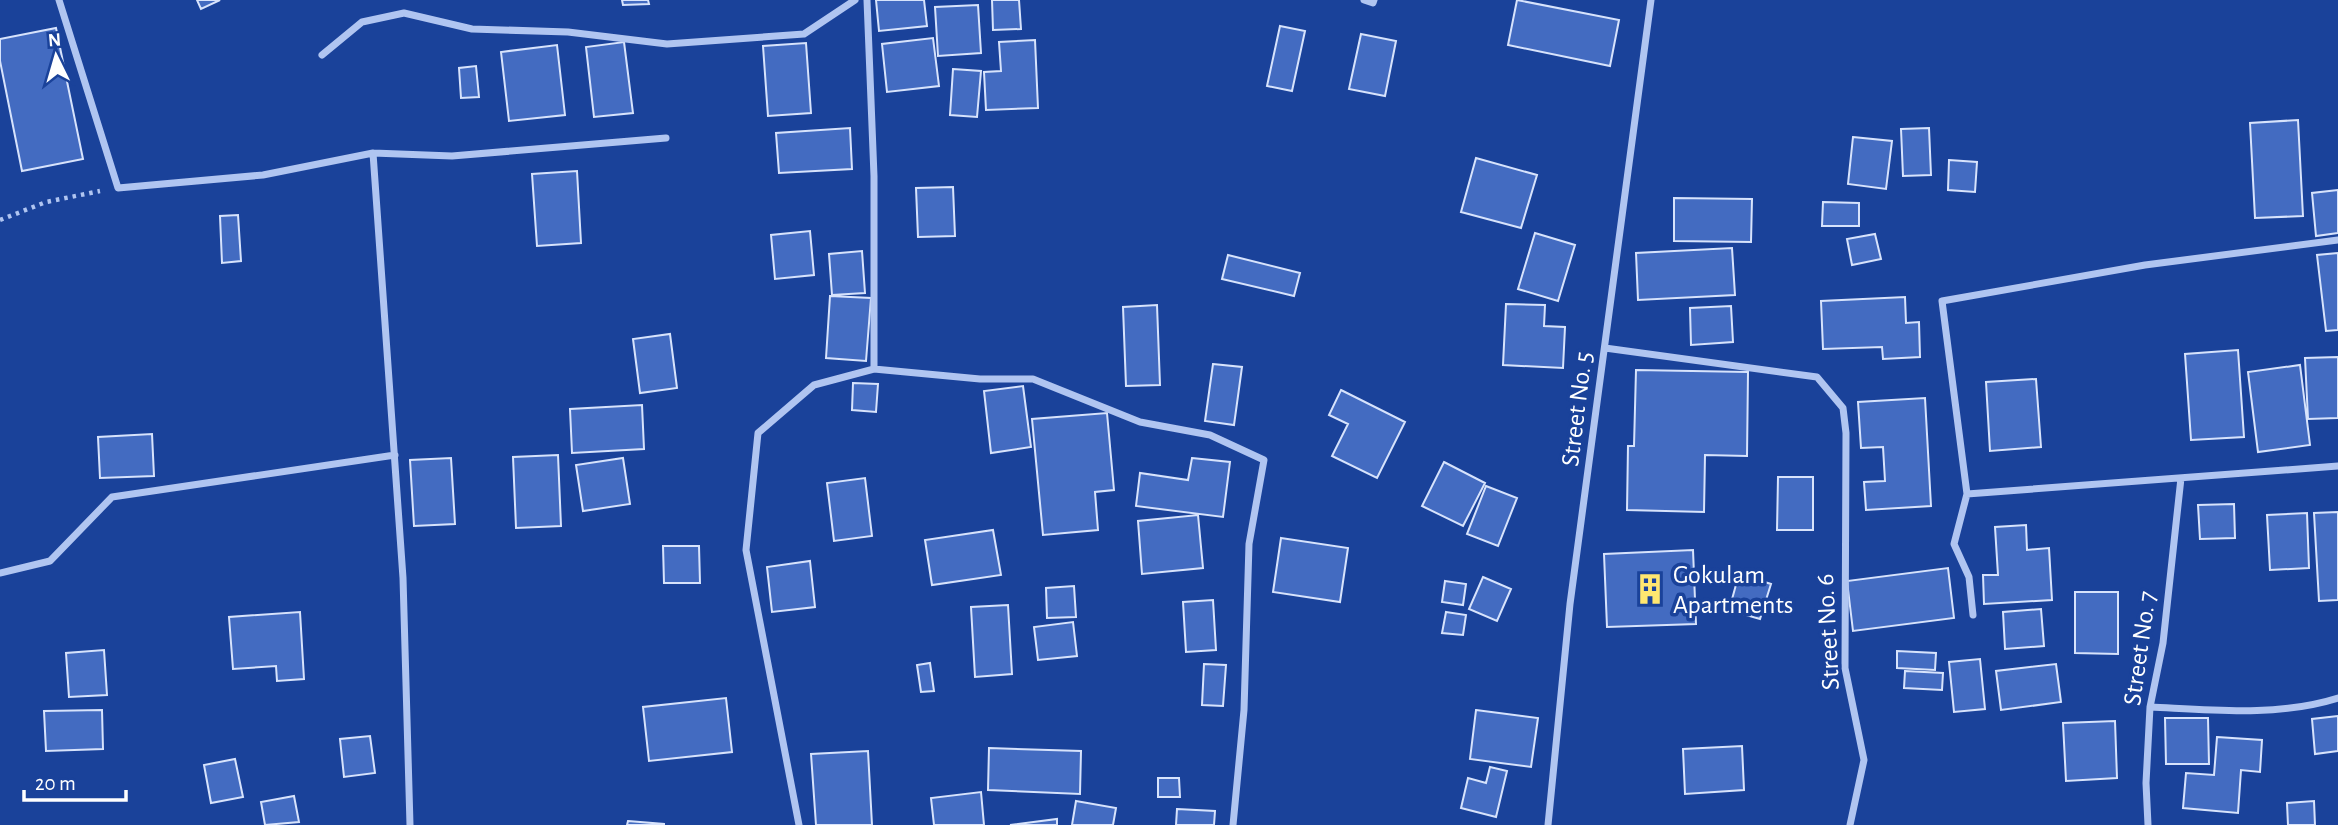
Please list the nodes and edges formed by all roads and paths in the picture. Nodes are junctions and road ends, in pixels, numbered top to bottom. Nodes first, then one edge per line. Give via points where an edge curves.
1 (59, 0) edge
2 (855, 0) edge
3 (867, 0) edge
4 (1364, 0) edge
5 (1374, 0) edge
6 (1651, 0) edge
7 (322, 55) dead end
8 (666, 138) dead end
9 (373, 153) junction
10 (118, 188) junction
11 (0, 220) edge
12 (2338, 240) edge
13 (1605, 348) junction
14 (874, 369) junction
15 (395, 455) junction
16 (2338, 466) edge
17 (2180, 478) junction
18 (1967, 494) junction
19 (0, 573) edge
20 (1973, 615) dead end
21 (2338, 698) edge
22 (2150, 707) junction
23 (410, 825) edge
24 (799, 825) edge
25 (1233, 825) edge
26 (1548, 825) edge
27 (1850, 825) edge
28 (2148, 825) edge

1 - 10 street
2 - 7 street via 804,34 667,44 568,32 472,29 404,13 362,22
3 - 14 street via 875,203
4 - 5 street
6 - 13 street, Street No. 5
8 - 9 street via 452,156
9 - 10 street via 263,175
9 - 15 street
10 - 11 path via 46,202
12 - 18 street via 2145,265 1942,301
13 - 26 street, Street No. 5 via 1570,604
13 - 27 street, Street No. 6 via 1817,377 1843,408 1845,668 1864,760
14 - 24 street via 814,385 758,433 746,550
14 - 25 street via 1033,379 1140,422 1210,435 1264,460 1249,544 1244,710
15 - 19 street via 112,497 50,561
15 - 23 street
16 - 17 street
17 - 18 street
17 - 22 street, Street No. 7 via 2163,643
18 - 20 street via 1954,544 1969,577
21 - 22 street via 2313,706 2237,712
22 - 28 street, Street No. 7

